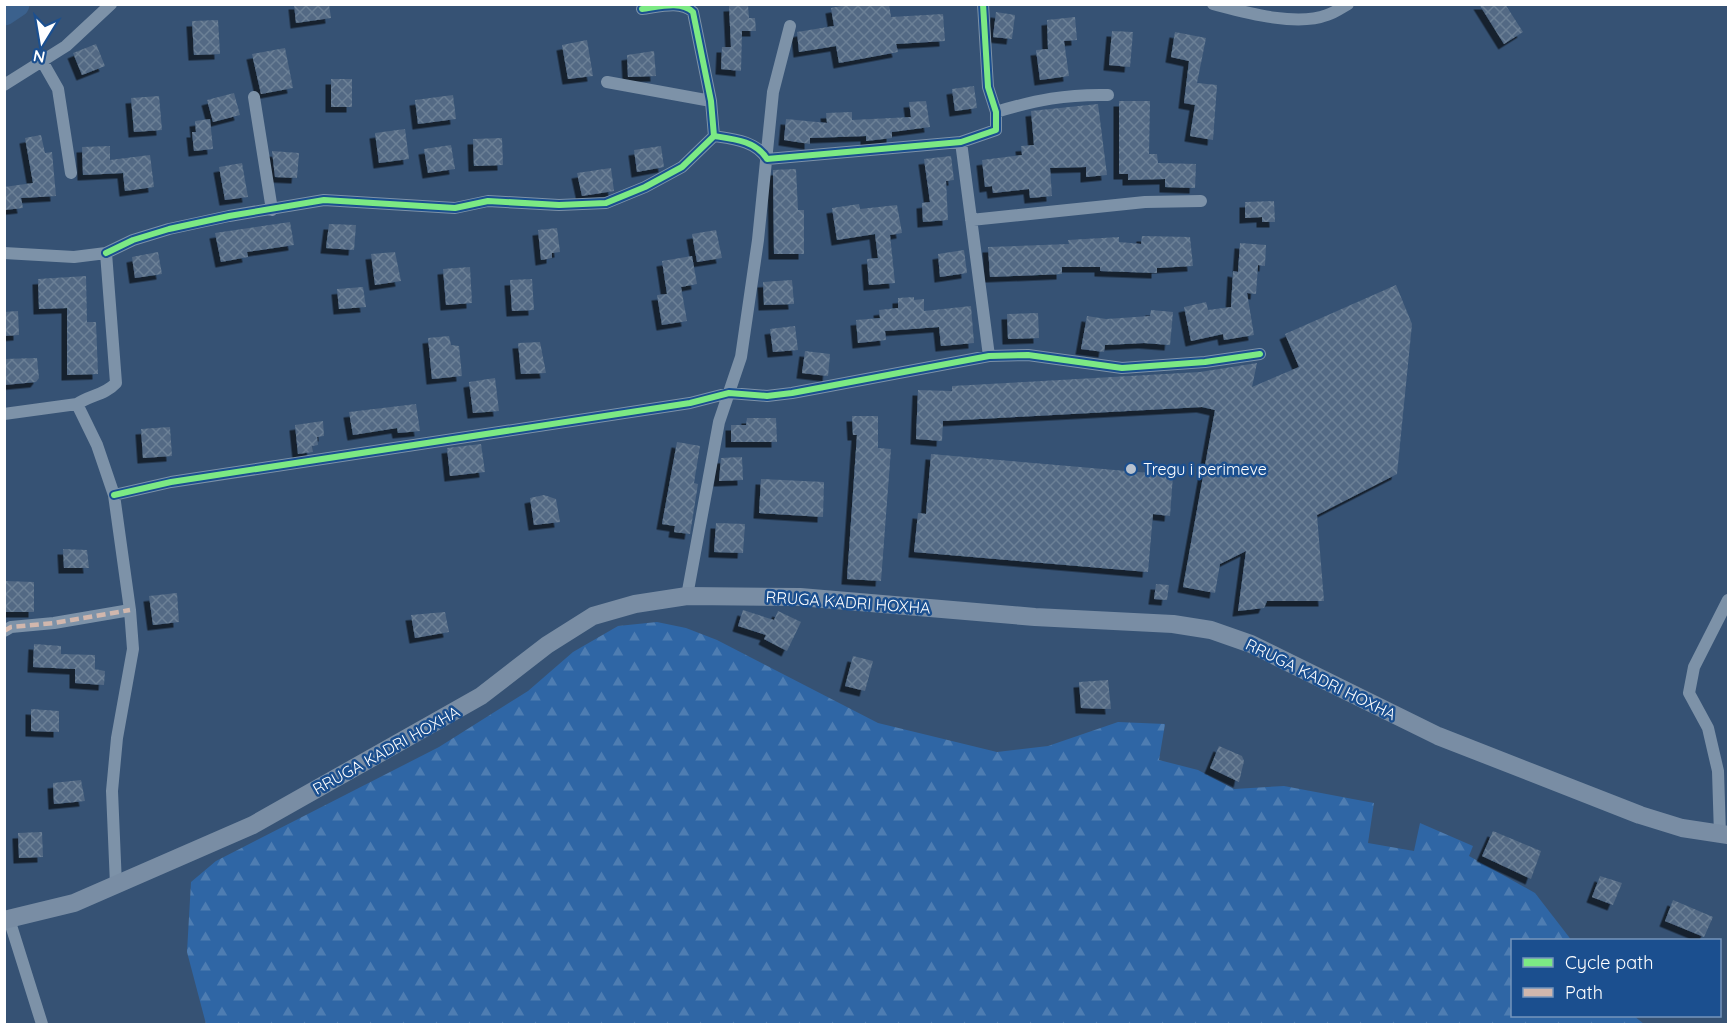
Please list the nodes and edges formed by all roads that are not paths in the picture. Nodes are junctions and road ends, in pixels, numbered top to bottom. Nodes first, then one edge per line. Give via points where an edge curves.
1 (111, 4) edge
2 (983, 4) edge
3 (1213, 4) edge
4 (1348, 4) edge
5 (642, 9) dead end
6 (789, 26) dead end
7 (42, 61) junction
8 (607, 82) dead end
9 (4, 85) edge
10 (1108, 95) dead end
11 (254, 97) dead end
12 (711, 101) junction
13 (996, 112) junction
14 (714, 136) junction
15 (961, 142) junction
16 (767, 159) junction
17 (71, 173) dead end
18 (1201, 201) dead end
19 (272, 210) junction
20 (971, 220) junction
21 (106, 252) junction
22 (4, 254) edge
23 (1260, 354) dead end
24 (989, 356) junction
25 (729, 393) junction
26 (77, 404) junction
27 (4, 414) edge
28 (114, 495) junction
29 (687, 596) junction
30 (1728, 600) edge
31 (130, 610) junction
32 (4, 631) edge
33 (1724, 835) edge
34 (116, 885) junction
35 (7, 919) edge
36 (42, 1024) edge

1 - 7 street via 66,46
2 - 13 street via 988,87
3 - 4 street via 1260,15 1311,19
5 - 12 street via 678,5 693,12
6 - 16 street via 773,92
7 - 9 street
7 - 17 street via 58,89
8 - 12 street
10 - 13 street via 1044,98
11 - 19 street
12 - 14 street
13 - 15 street via 996,130
14 - 16 street via 749,144 762,150
14 - 19 street via 682,167 606,203 488,201 455,208 324,200
15 - 16 street
15 - 20 street
16 - 25 street via 741,357
18 - 20 street via 1145,202
19 - 21 street via 169,229
20 - 24 street
21 - 22 street via 64,257
21 - 26 street via 116,382 109,390
23 - 24 street via 1122,368 1028,356
24 - 25 street via 792,393
25 - 28 street via 690,403 171,482
25 - 29 street via 719,422
26 - 27 street
26 - 28 street via 97,445
28 - 31 street
29 - 33 main road, RRUGA KADRI HOXHA via 800,597 1211,630 1259,647 1438,736 1640,815
29 - 34 main road, RRUGA KADRI HOXHA via 593,616 547,645 482,696 253,825
30 - 33 street via 1694,667 1689,693 1708,728 1718,771
31 - 32 street
31 - 34 street via 133,649 112,791
34 - 35 main road, RRUGA KADRI HOXHA via 74,903
35 - 36 street

